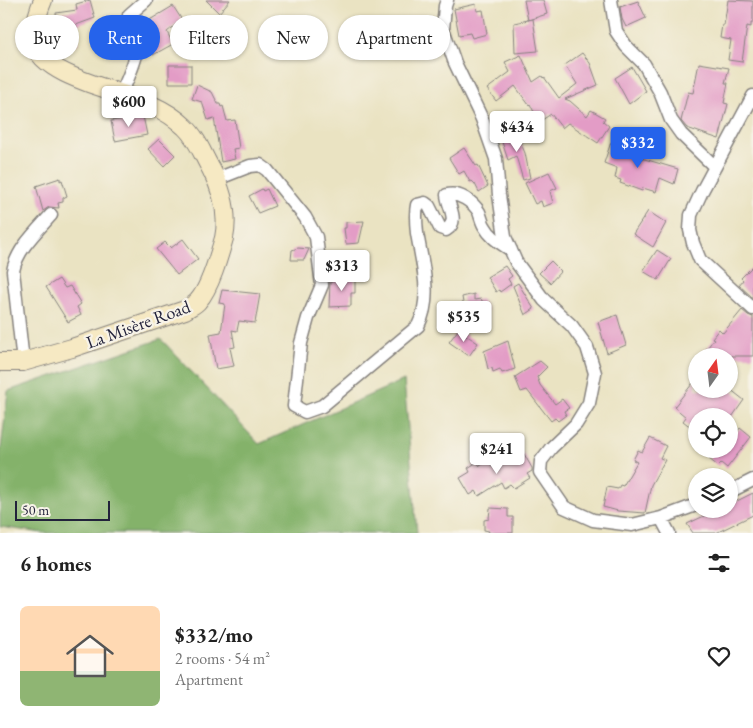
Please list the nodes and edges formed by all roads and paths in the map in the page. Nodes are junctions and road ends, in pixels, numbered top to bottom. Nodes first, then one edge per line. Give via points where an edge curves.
1 (43, 0) edge
2 (146, 0) edge
3 (447, 0) edge
4 (611, 0) edge
5 (121, 94) junction
6 (753, 96) edge
7 (715, 168) junction
8 (217, 179) junction
9 (52, 215) dead end
10 (511, 250) junction
11 (753, 310) edge
12 (0, 362) edge
13 (23, 362) junction
14 (753, 480) edge
15 (738, 488) edge
16 (688, 507) edge
17 (660, 518) junction
18 (669, 533) edge

1 - 5 main road, La Misère Road via 35,38 36,49 43,58 65,73
2 - 5 street via 129,15 139,41
3 - 10 street via 443,29 496,158 505,237
4 - 7 street via 616,31 644,64 671,120
5 - 8 main road, La Misère Road via 168,113 186,128
6 - 7 street
7 - 11 street via 691,215 693,243 700,260
8 - 10 street via 260,165 305,217 316,237 322,285 301,343 294,406 305,412 322,406 418,326 427,290 416,223 417,205 425,203 429,206 440,228 446,230 454,221 447,195 460,195 479,212 495,240
8 - 13 main road, La Misère Road via 222,192 225,232 213,271 198,301 186,310
9 - 13 street via 22,250 12,271
10 - 17 street via 544,300 572,326 587,347 595,373 589,403 576,424 541,461 540,472 564,507 593,520 632,525
12 - 13 main road, La Misère Road
14 - 15 street
16 - 17 street
17 - 18 street

